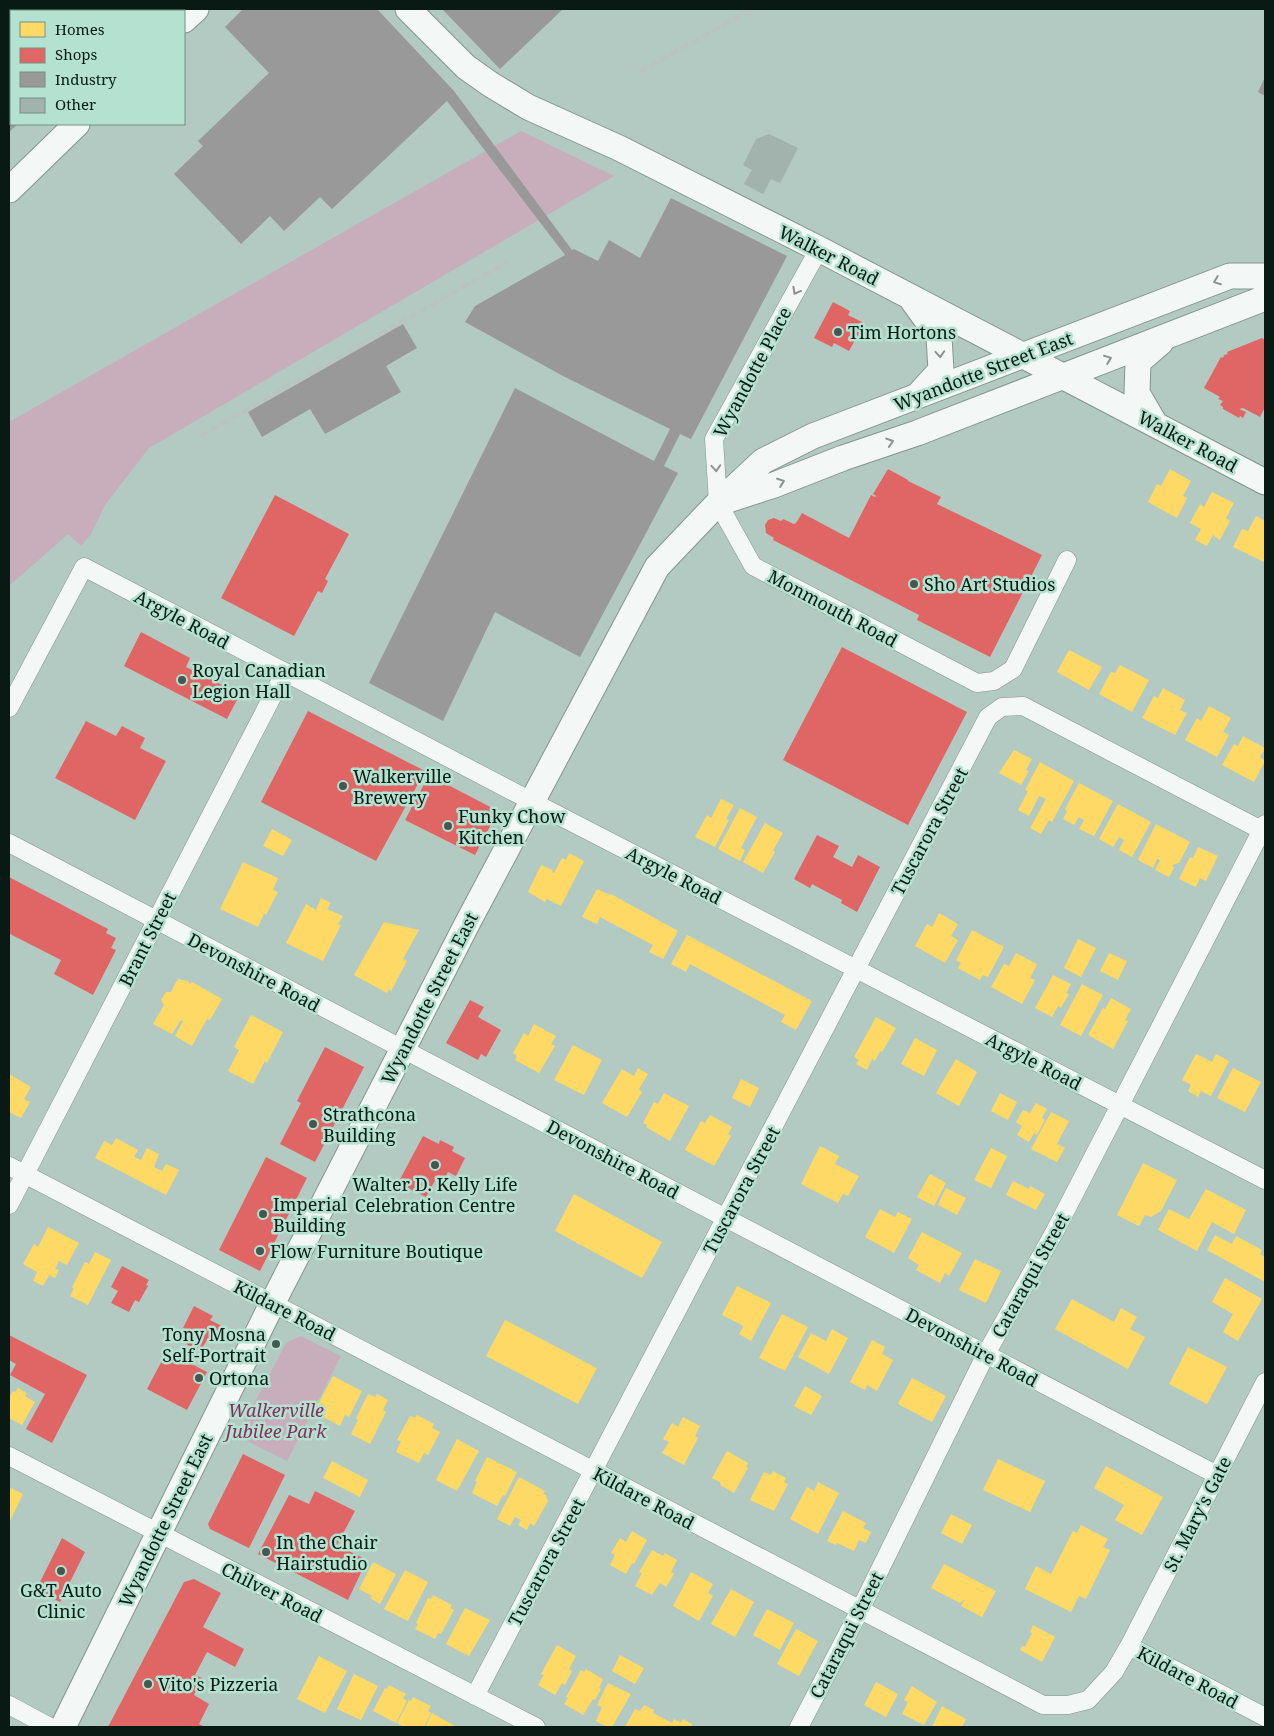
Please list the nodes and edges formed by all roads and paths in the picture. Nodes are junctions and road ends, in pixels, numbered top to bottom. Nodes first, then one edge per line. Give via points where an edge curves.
1 (196, 9) edge
2 (408, 9) edge
3 (185, 19) edge
4 (76, 125) edge
5 (9, 190) edge
6 (819, 249) junction
7 (1265, 276) edge
8 (910, 297) junction
9 (1265, 298) edge
10 (1170, 335) junction
11 (1023, 355) junction
12 (1063, 376) junction
13 (918, 395) junction
14 (1155, 424) junction
15 (1265, 482) edge
16 (718, 503) junction
17 (1067, 560) dead end
18 (285, 672) junction
19 (9, 708) edge
20 (532, 801) junction
21 (1264, 829) edge
22 (9, 843) edge
23 (156, 920) junction
24 (856, 969) junction
25 (402, 1049) junction
26 (1120, 1105) junction
27 (9, 1166) edge
28 (25, 1175) junction
29 (1265, 1180) edge
30 (9, 1205) edge
31 (726, 1218) junction
32 (272, 1304) junction
33 (986, 1354) junction
34 (1265, 1382) edge
35 (9, 1456) edge
36 (594, 1471) junction
37 (1217, 1475) junction
38 (158, 1534) junction
39 (860, 1610) junction
40 (1129, 1646) junction
41 (475, 1696) junction
42 (9, 1705) edge
43 (1265, 1717) edge
44 (50, 1727) edge
45 (63, 1727) edge
46 (536, 1727) edge
47 (799, 1727) edge

1 - 3 main road
2 - 6 main road, Walker Road via 466,67 515,100 619,148
4 - 5 main road
6 - 8 main road, Walker Road
6 -> 16 street, Wyandotte Place via 714,438
7 -> 11 main road, Wyandotte Street East via 1230,276
8 - 11 main road, Walker Road
8 -> 13 main road via 939,337 941,370
9 - 10 main road, Wyandotte Street East
12 -> 10 main road, Wyandotte Street East
10 - 14 main road via 1138,362 1137,393
11 - 12 main road, Walker Road
11 - 13 main road, Wyandotte Street East
12 - 14 main road, Walker Road
16 -> 12 main road, Wyandotte Street East via 916,433
13 - 16 main road, Wyandotte Street East via 813,436 763,461
14 - 15 main road, Walker Road
16 - 17 street, Monmouth Road via 753,566 977,683 994,681 1013,669
16 - 20 main road, Wyandotte Street East via 657,567
18 - 19 street, Argyle Road via 84,568
18 - 20 street, Argyle Road
18 - 23 street, Brant Street
20 - 24 street, Argyle Road
20 - 25 main road, Wyandotte Street East
21 - 24 street, Tuscarora Street via 1023,706 1002,707 988,717
21 - 26 street, Cataraqui Street
22 - 23 street, Devonshire Road
23 - 25 street, Devonshire Road
23 - 28 street, Brant Street
24 - 26 street, Argyle Road
24 - 31 street, Tuscarora Street
25 - 31 street, Devonshire Road
25 - 32 main road, Wyandotte Street East
26 - 29 street, Argyle Road
26 - 33 street, Cataraqui Street
27 - 28 street, Kildare Road
28 - 30 street, Brant Street
28 - 32 street, Kildare Road
31 - 33 street, Devonshire Road
31 - 36 street, Tuscarora Street
32 - 36 street, Kildare Road
32 - 38 main road, Wyandotte Street East
33 - 37 street, Devonshire Road
33 - 39 street, Cataraqui Street
34 - 37 street, St. Mary's Gate
35 - 38 street, Chilver Road
36 - 39 street, Kildare Road
36 - 41 street, Tuscarora Street
37 - 40 street, St. Mary's Gate
38 - 41 street, Chilver Road
38 - 45 main road, Wyandotte Street East
39 - 40 street, Kildare Road via 1042,1705 1068,1705 1088,1700 1114,1672
39 - 47 street, Cataraqui Street
40 - 43 street, Kildare Road
41 - 46 street, Chilver Road
42 - 44 street

